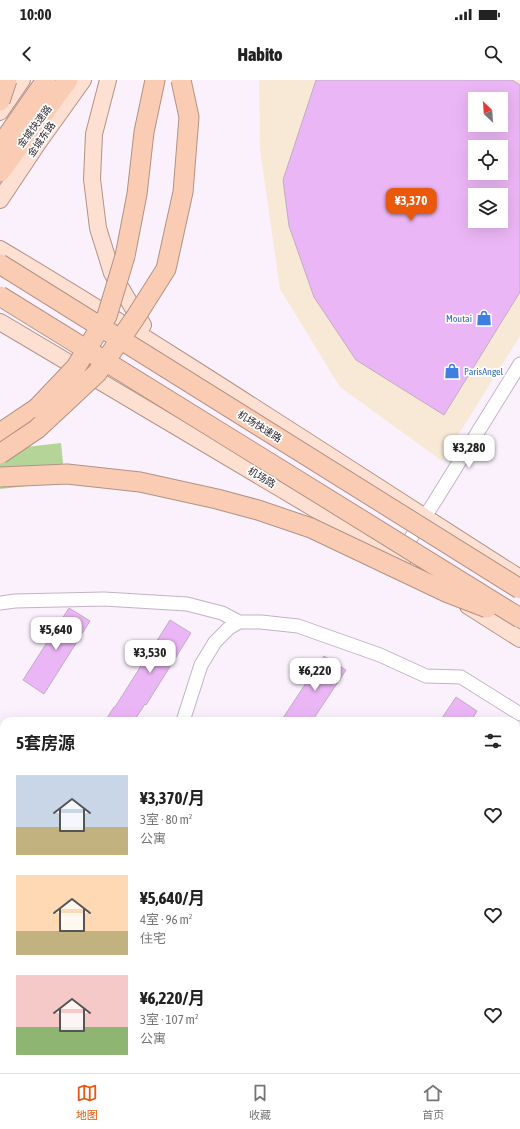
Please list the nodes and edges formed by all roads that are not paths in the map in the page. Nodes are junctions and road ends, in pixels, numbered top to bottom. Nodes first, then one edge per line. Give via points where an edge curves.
1 (46, 80) edge
2 (68, 80) edge
3 (82, 80) edge
4 (108, 80) edge
5 (155, 80) edge
6 (180, 80) edge
7 (16, 81) edge
8 (0, 100) edge
9 (0, 112) edge
10 (0, 146) edge
11 (0, 172) edge
12 (0, 200) edge
13 (0, 249) edge
14 (4, 266) edge
15 (0, 296) edge
16 (0, 322) edge
17 (163, 349) junction
18 (520, 364) edge
19 (0, 433) edge
20 (0, 454) edge
21 (0, 477) edge
22 (425, 517) junction
23 (396, 560) junction
24 (520, 578) edge
25 (520, 589) edge
26 (0, 603) edge
27 (520, 619) edge
28 (239, 622) junction
29 (520, 639) edge
30 (520, 714) edge
31 (183, 717) edge

1 - 10 highway, 金城快速路
2 - 11 highway, 金城快速路
3 - 12 main road, 金城东路
4 - 17 main road via 94,134 92,179 98,228 112,273 144,326
5 - 19 highway, bridge via 144,132 126,256 107,316 76,367 37,408
6 - 20 highway, bridge via 189,117 184,192 166,269 97,373 37,430
7 - 8 highway, bridge
7 - 9 main road
13 - 17 main road
14 - 25 highway, 机场快速路, bridge
15 - 27 highway, bridge
16 - 23 main road, 机场路 via 325,514
17 - 22 main road
18 - 22 street
21 - 27 highway, bridge via 67,474 140,482 251,508 311,528 448,593
22 - 23 street
22 - 24 main road
23 - 29 main road, 机场路
26 - 28 street via 104,599 187,604 222,613
28 - 30 street via 298,626 380,655 426,676 461,677
28 - 31 street via 215,642 201,665

